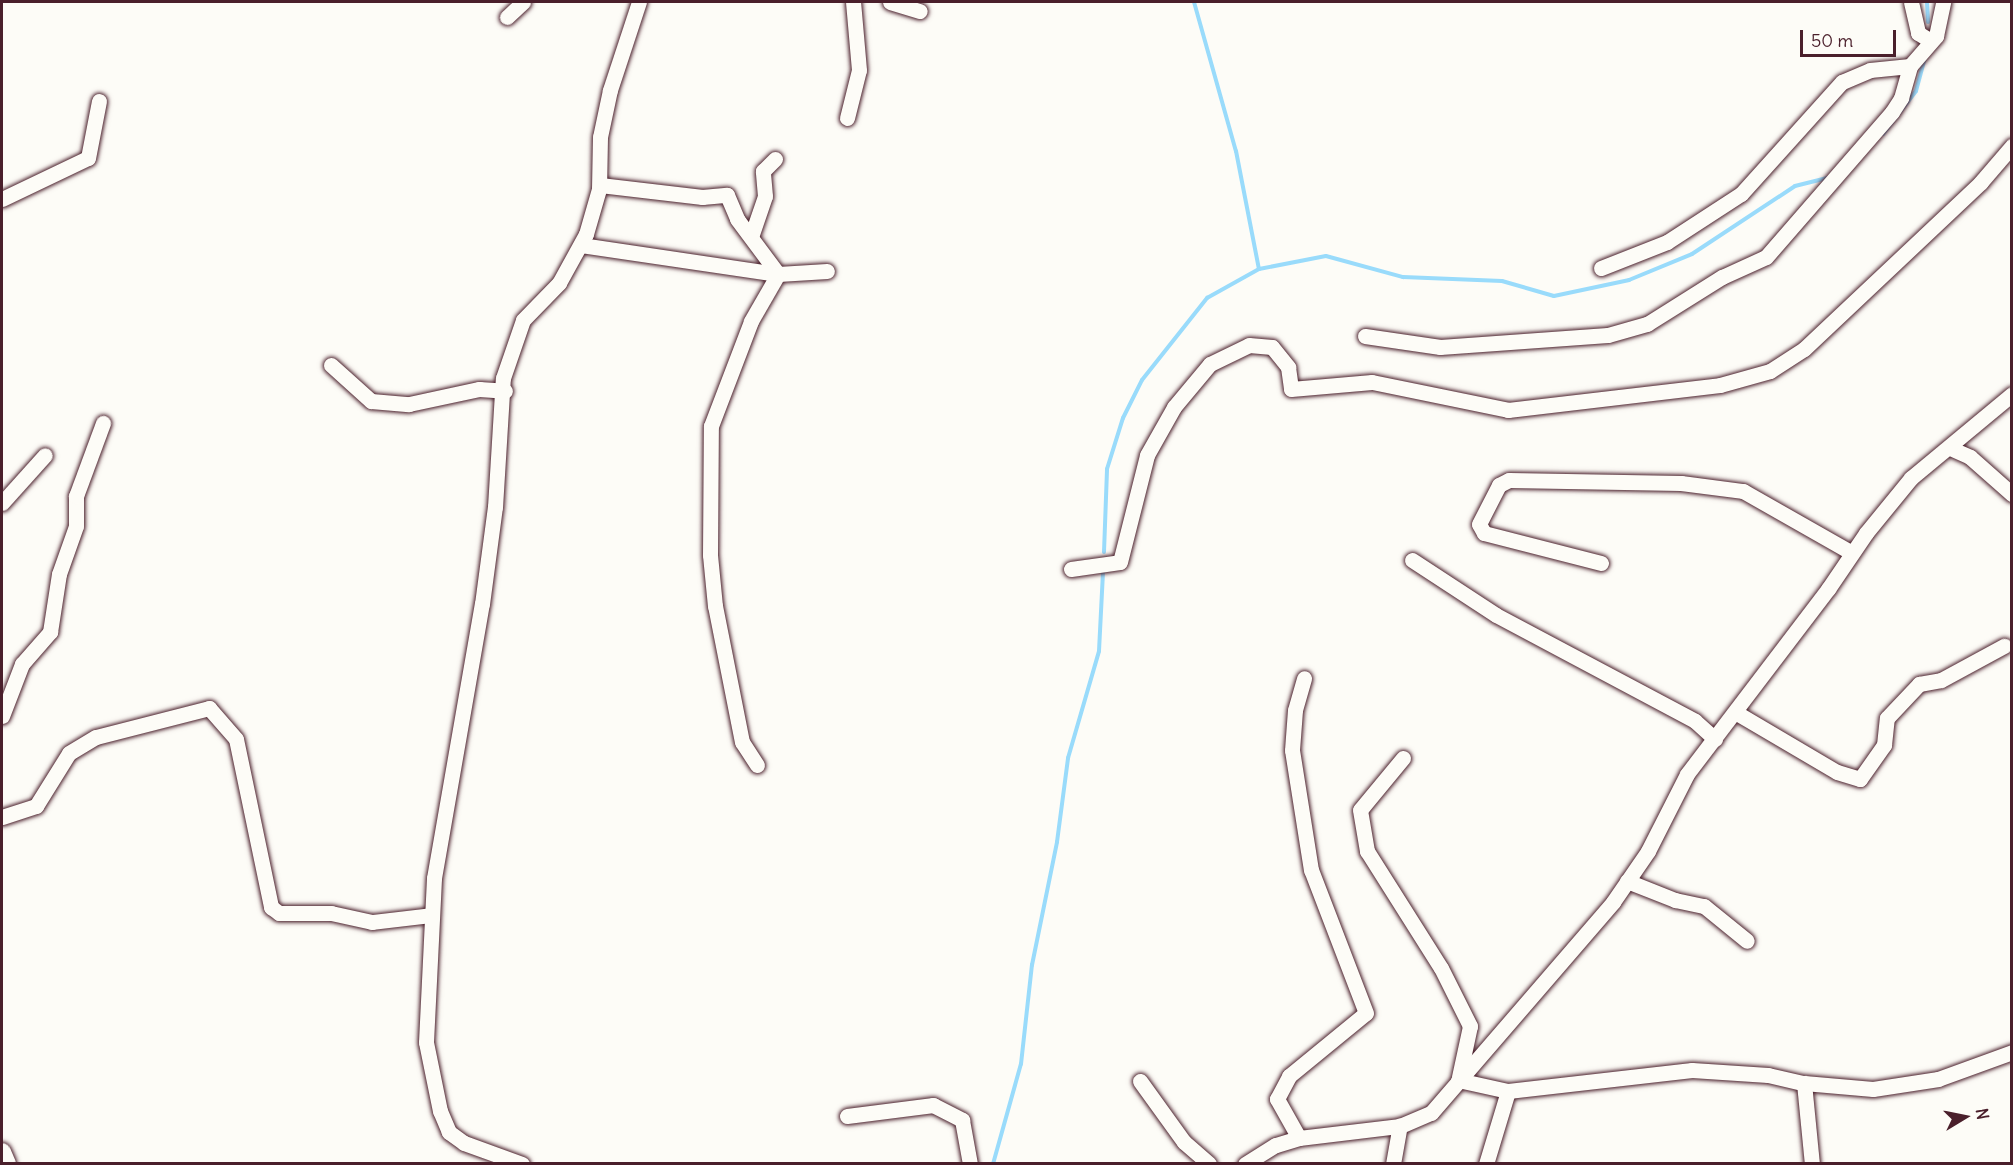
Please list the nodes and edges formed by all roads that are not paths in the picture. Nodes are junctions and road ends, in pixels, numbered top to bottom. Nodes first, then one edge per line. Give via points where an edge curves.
1 (523, 2) edge
2 (639, 2) edge
3 (853, 2) edge
4 (890, 2) edge
5 (1911, 2) edge
6 (1943, 2) edge
7 (920, 11) dead end
8 (507, 17) dead end
9 (1931, 40) junction
10 (1910, 66) junction
11 (99, 100) dead end
12 (847, 118) dead end
13 (2012, 146) edge
14 (775, 159) dead end
15 (600, 185) junction
16 (2, 200) edge
17 (751, 237) junction
18 (580, 245) junction
19 (1601, 268) dead end
20 (827, 271) dead end
21 (778, 274) junction
22 (1365, 336) dead end
23 (331, 365) dead end
24 (503, 391) junction
25 (2012, 394) edge
26 (103, 423) dead end
27 (1950, 448) junction
28 (45, 455) dead end
29 (2012, 494) edge
30 (2, 503) edge
31 (1852, 553) junction
32 (1412, 560) dead end
33 (1601, 563) dead end
34 (1071, 569) dead end
35 (2004, 646) dead end
36 (1304, 678) dead end
37 (1735, 712) junction
38 (2, 716) edge
39 (1715, 739) junction
40 (1403, 758) dead end
41 (757, 765) dead end
42 (2, 817) edge
43 (1628, 881) junction
44 (432, 915) junction
45 (1747, 941) dead end
46 (2012, 1052) edge
47 (1458, 1080) junction
48 (1140, 1081) dead end
49 (1804, 1083) junction
50 (1508, 1091) junction
51 (847, 1116) dead end
52 (1400, 1126) junction
53 (1299, 1138) junction
54 (2, 1152) edge
55 (7, 1164) edge
56 (522, 1164) edge
57 (970, 1164) edge
58 (1209, 1164) edge
59 (1245, 1164) edge
60 (1393, 1164) edge
61 (1486, 1164) edge
62 (1812, 1164) edge

1 - 8 street
2 - 15 street via 609,90 600,137
3 - 12 street via 859,70
4 - 7 street
5 - 9 street via 1918,33
6 - 9 street via 1936,36
9 - 10 street
10 - 19 street via 1870,70 1842,82 1741,194 1667,243
10 - 22 street via 1901,98 1892,112 1766,256 1722,277 1647,324 1608,335 1440,347
11 - 16 street via 88,158
13 - 34 street via 1980,182 1804,349 1770,371 1720,385 1508,410 1372,382 1291,389 1288,367 1272,347 1250,345 1210,364 1174,407 1147,455 1120,562
14 - 17 street via 763,171 765,196
15 - 17 street via 702,197 727,195 737,219
15 - 18 street
17 - 21 street
18 - 21 street
18 - 24 street via 559,283 523,320
20 - 21 street
21 - 41 street via 751,321 711,426 710,555 715,606 742,742
23 - 24 street via 371,401 409,404 479,389
24 - 44 street via 495,507 482,604 441,821
25 - 27 street
26 - 38 street via 76,496 76,526 59,574 50,632 22,664
27 - 29 street via 1970,457
27 - 31 street via 1911,478
28 - 30 street
31 - 33 street via 1743,491 1670,483 1509,480 1499,485 1479,524 1484,533
31 - 37 street
32 - 39 street via 1496,615 1695,721
35 - 37 street via 1941,680 1919,684 1887,718 1884,745 1860,779 1837,772
36 - 53 street via 1295,710 1292,750 1311,870 1366,1013 1289,1076 1277,1099
37 - 39 street
39 - 43 street via 1687,774 1648,851
40 - 47 street via 1360,810 1367,851 1436,959 1470,1026
42 - 44 street via 36,806 69,753 96,737 209,708 236,739 272,906 279,913 332,913 372,922
43 - 45 street via 1657,895 1704,906
43 - 47 street via 1566,960
44 - 56 street via 426,1042 440,1111 449,1132 464,1143
46 - 49 street via 1938,1079 1873,1089
47 - 50 street
47 - 52 street via 1431,1113
48 - 58 street via 1184,1142
49 - 50 street via 1768,1075 1692,1070
49 - 62 street
50 - 61 street
51 - 57 street via 933,1105 962,1120
52 - 53 street
52 - 60 street
53 - 59 street via 1276,1145
54 - 55 street

